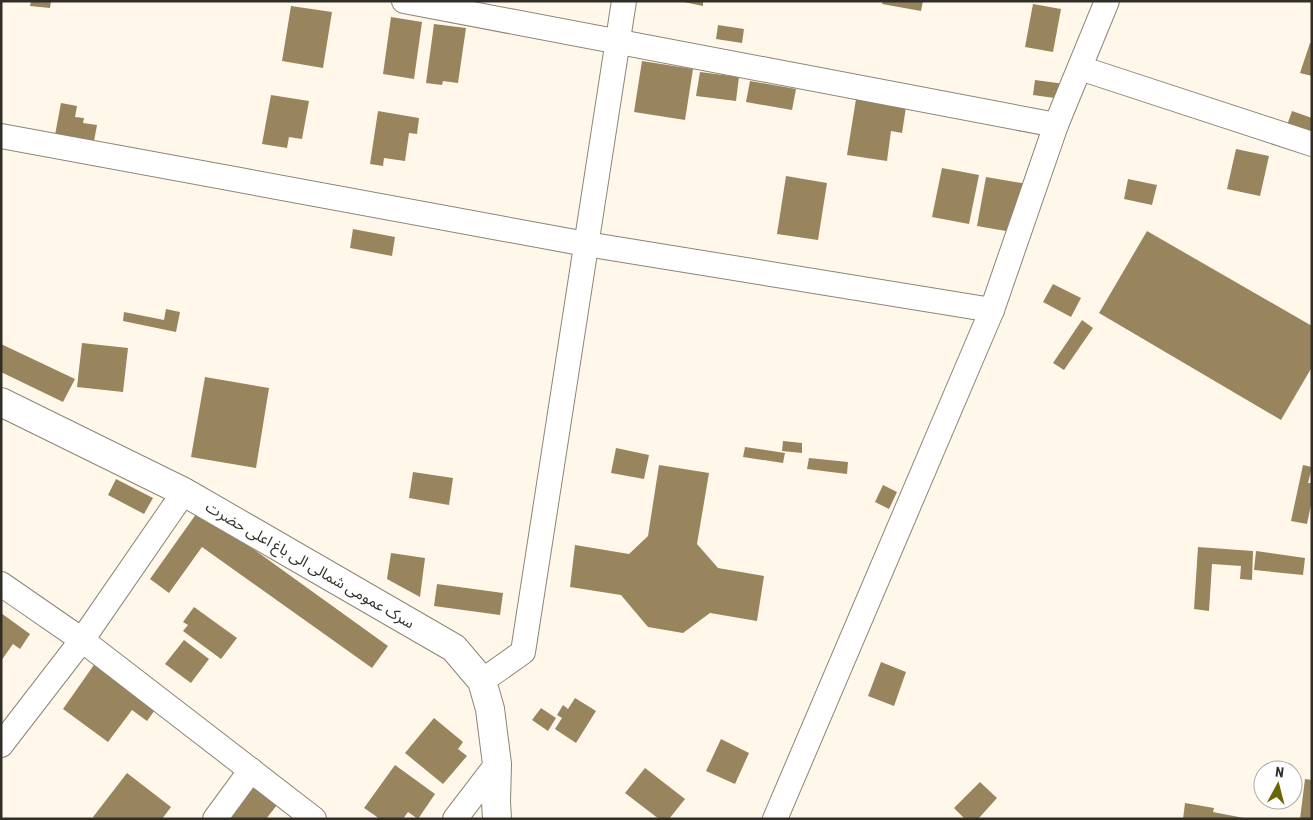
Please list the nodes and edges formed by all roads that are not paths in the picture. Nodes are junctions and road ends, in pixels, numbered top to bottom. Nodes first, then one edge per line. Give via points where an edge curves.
1 (404, 1) edge
2 (624, 1) edge
3 (1107, 1) edge
4 (618, 42) junction
5 (1080, 68) junction
6 (1056, 125) junction
7 (1, 136) edge
8 (1312, 144) edge
9 (586, 244) junction
10 (992, 310) junction
11 (1, 402) edge
12 (184, 492) junction
13 (1, 584) edge
14 (82, 640) junction
15 (482, 682) junction
16 (1, 745) edge
17 (497, 764) junction
18 (251, 770) junction
19 (215, 819) edge
20 (314, 819) edge
21 (455, 819) edge
22 (497, 819) edge
23 (775, 819) edge

1 - 4 street
2 - 4 street
3 - 5 street
4 - 6 street
4 - 9 street
5 - 6 street
5 - 8 street
6 - 10 street
7 - 9 street
9 - 10 street
9 - 15 street via 523,652
10 - 23 street
11 - 12 street, سرک عمومی شمالی الی باغ اعلی حضرت
12 - 14 street
12 - 15 street, سرک عمومی شمالی الی باغ اعلی حضرت via 454,648
13 - 14 street
14 - 16 street
14 - 18 street
15 - 17 street, سرک عمومی شمالی الی باغ اعلی حضرت via 490,709
17 - 21 street
17 - 22 street, سرک عمومی شمالی الی باغ اعلی حضرت
18 - 19 street
18 - 20 street

